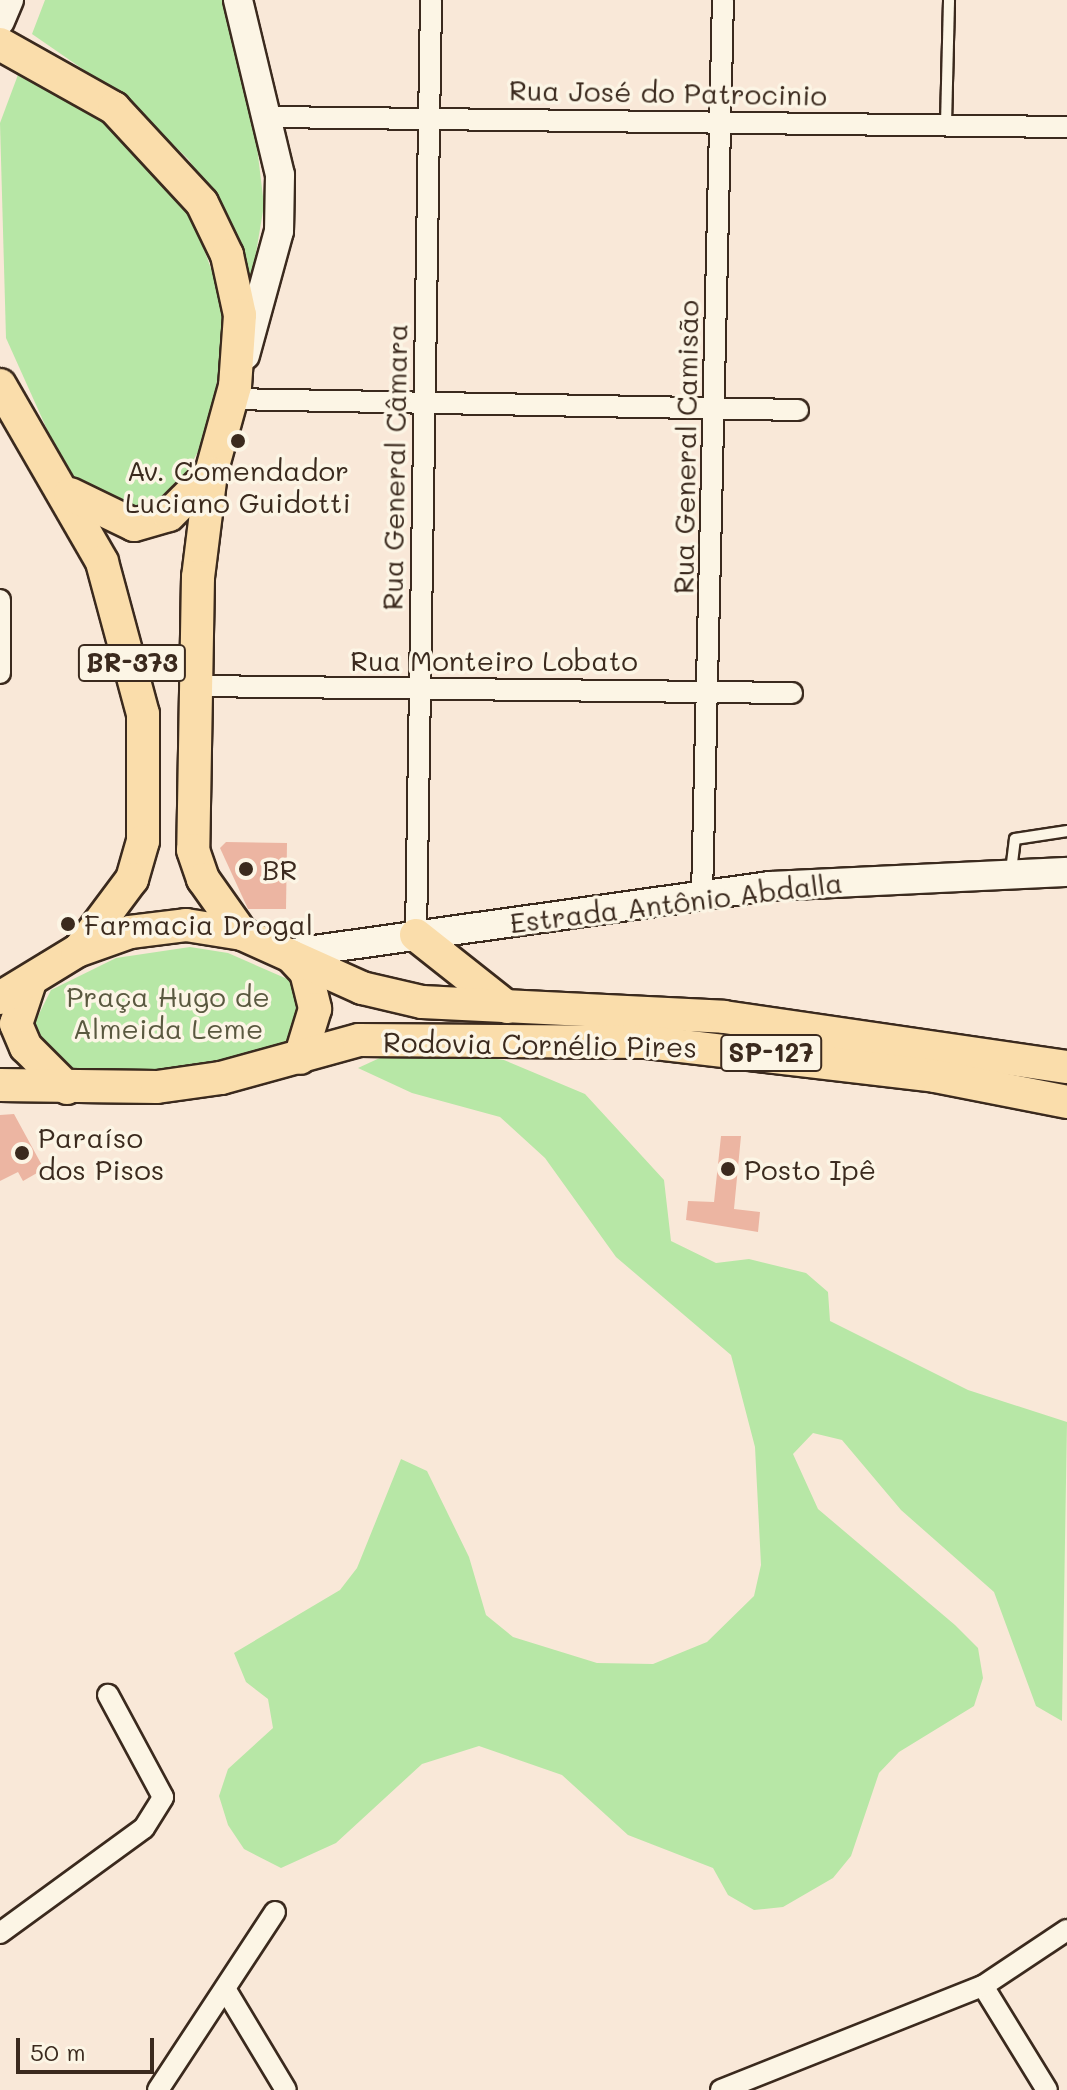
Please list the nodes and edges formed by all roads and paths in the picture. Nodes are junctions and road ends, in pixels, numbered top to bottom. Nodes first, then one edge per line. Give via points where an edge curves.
1 (9, 0) edge
2 (238, 0) edge
3 (431, 0) edge
4 (723, 0) edge
5 (949, 0) edge
6 (0, 21) edge
7 (0, 44) edge
8 (269, 117) junction
9 (429, 117) junction
10 (720, 119) junction
11 (946, 124) junction
12 (1067, 127) edge
13 (0, 385) edge
14 (233, 392) junction
15 (423, 400) junction
16 (714, 406) junction
17 (798, 410) dead end
18 (211, 473) junction
19 (67, 491) junction
20 (0, 600) edge
21 (0, 673) edge
22 (195, 686) junction
23 (418, 687) junction
24 (707, 690) junction
25 (792, 693) dead end
26 (1067, 831) edge
27 (1067, 872) edge
28 (1011, 873) junction
29 (702, 896) junction
30 (242, 934) junction
31 (416, 935) junction
32 (77, 951) junction
33 (289, 955) junction
34 (30, 982) junction
35 (0, 998) edge
36 (507, 1007) junction
37 (300, 1058) junction
38 (1067, 1067) edge
39 (0, 1085) edge
40 (67, 1088) junction
41 (1067, 1102) edge
42 (108, 1695) dead end
43 (275, 1912) dead end
44 (1067, 1930) edge
45 (0, 1933) edge
46 (983, 1986) junction
47 (227, 1992) junction
48 (158, 2090) edge
49 (286, 2090) edge
50 (721, 2090) edge
51 (1047, 2090) edge

1 - 6 street
2 - 8 street
3 - 9 street, Rua General Câmara
4 - 10 street, Rua General Camisão
5 - 11 lane
7 - 14 main road, BR-373 via 114,108 202,203 227,255 240,315
8 - 9 street, Rua José do Patrocinio
8 - 14 street via 280,175 279,231
9 - 10 street, Rua José do Patrocinio
9 - 15 street, Rua General Câmara
10 - 11 street, Rua José do Patrocinio
10 - 16 street, Rua General Camisão
11 - 12 street, Rua José do Patrocinio
13 - 19 main road, BR-373
14 - 15 street
14 - 18 main road, BR-373
15 - 16 street
15 - 23 street, Rua General Câmara
16 - 17 street
16 - 24 street, Rua General Camisão
18 - 19 main road via 169,515 134,525 92,510
18 - 22 main road, BR-373
19 - 32 main road, BR-373 via 126,635 143,714 147,793 132,879
20 - 21 street
22 - 23 street, Rua Monteiro Lobato
22 - 30 main road, BR-373 via 193,850 203,879
23 - 24 street, Rua Monteiro Lobato
23 - 31 street, Rua General Câmara
24 - 25 street, Rua Monteiro Lobato
24 - 29 street, Rua General Camisão
26 - 28 lane via 1015,839
27 - 28 street, Estrada Antônio Abdalla
28 - 29 street, Estrada Antônio Abdalla
29 - 31 street, Estrada Antônio Abdalla
30 - 32 main road, SP-127 via 186,925 130,932
30 - 33 main road, SP-127
31 - 33 street, Estrada Antônio Abdalla
31 - 36 main road
32 - 34 main road, SP-127
33 - 36 main road, Rodovia Cornélio Pires / SP-127 via 362,988 422,1002
33 - 37 main road via 306,972 315,1009
34 - 35 main road, SP-127
34 - 40 main road via 16,1024 26,1047
36 - 38 main road, Rodovia Cornélio Pires / SP-127 via 724,1017
37 - 40 main road, SP-127 via 157,1087
37 - 41 main road, Rodovia Cornélio Pires / SP-127 via 359,1040 647,1042 935,1076
39 - 40 main road, SP-127
42 - 45 street via 163,1797 144,1828
43 - 47 street
44 - 46 street
46 - 50 street
46 - 51 street
47 - 48 street
47 - 49 street

